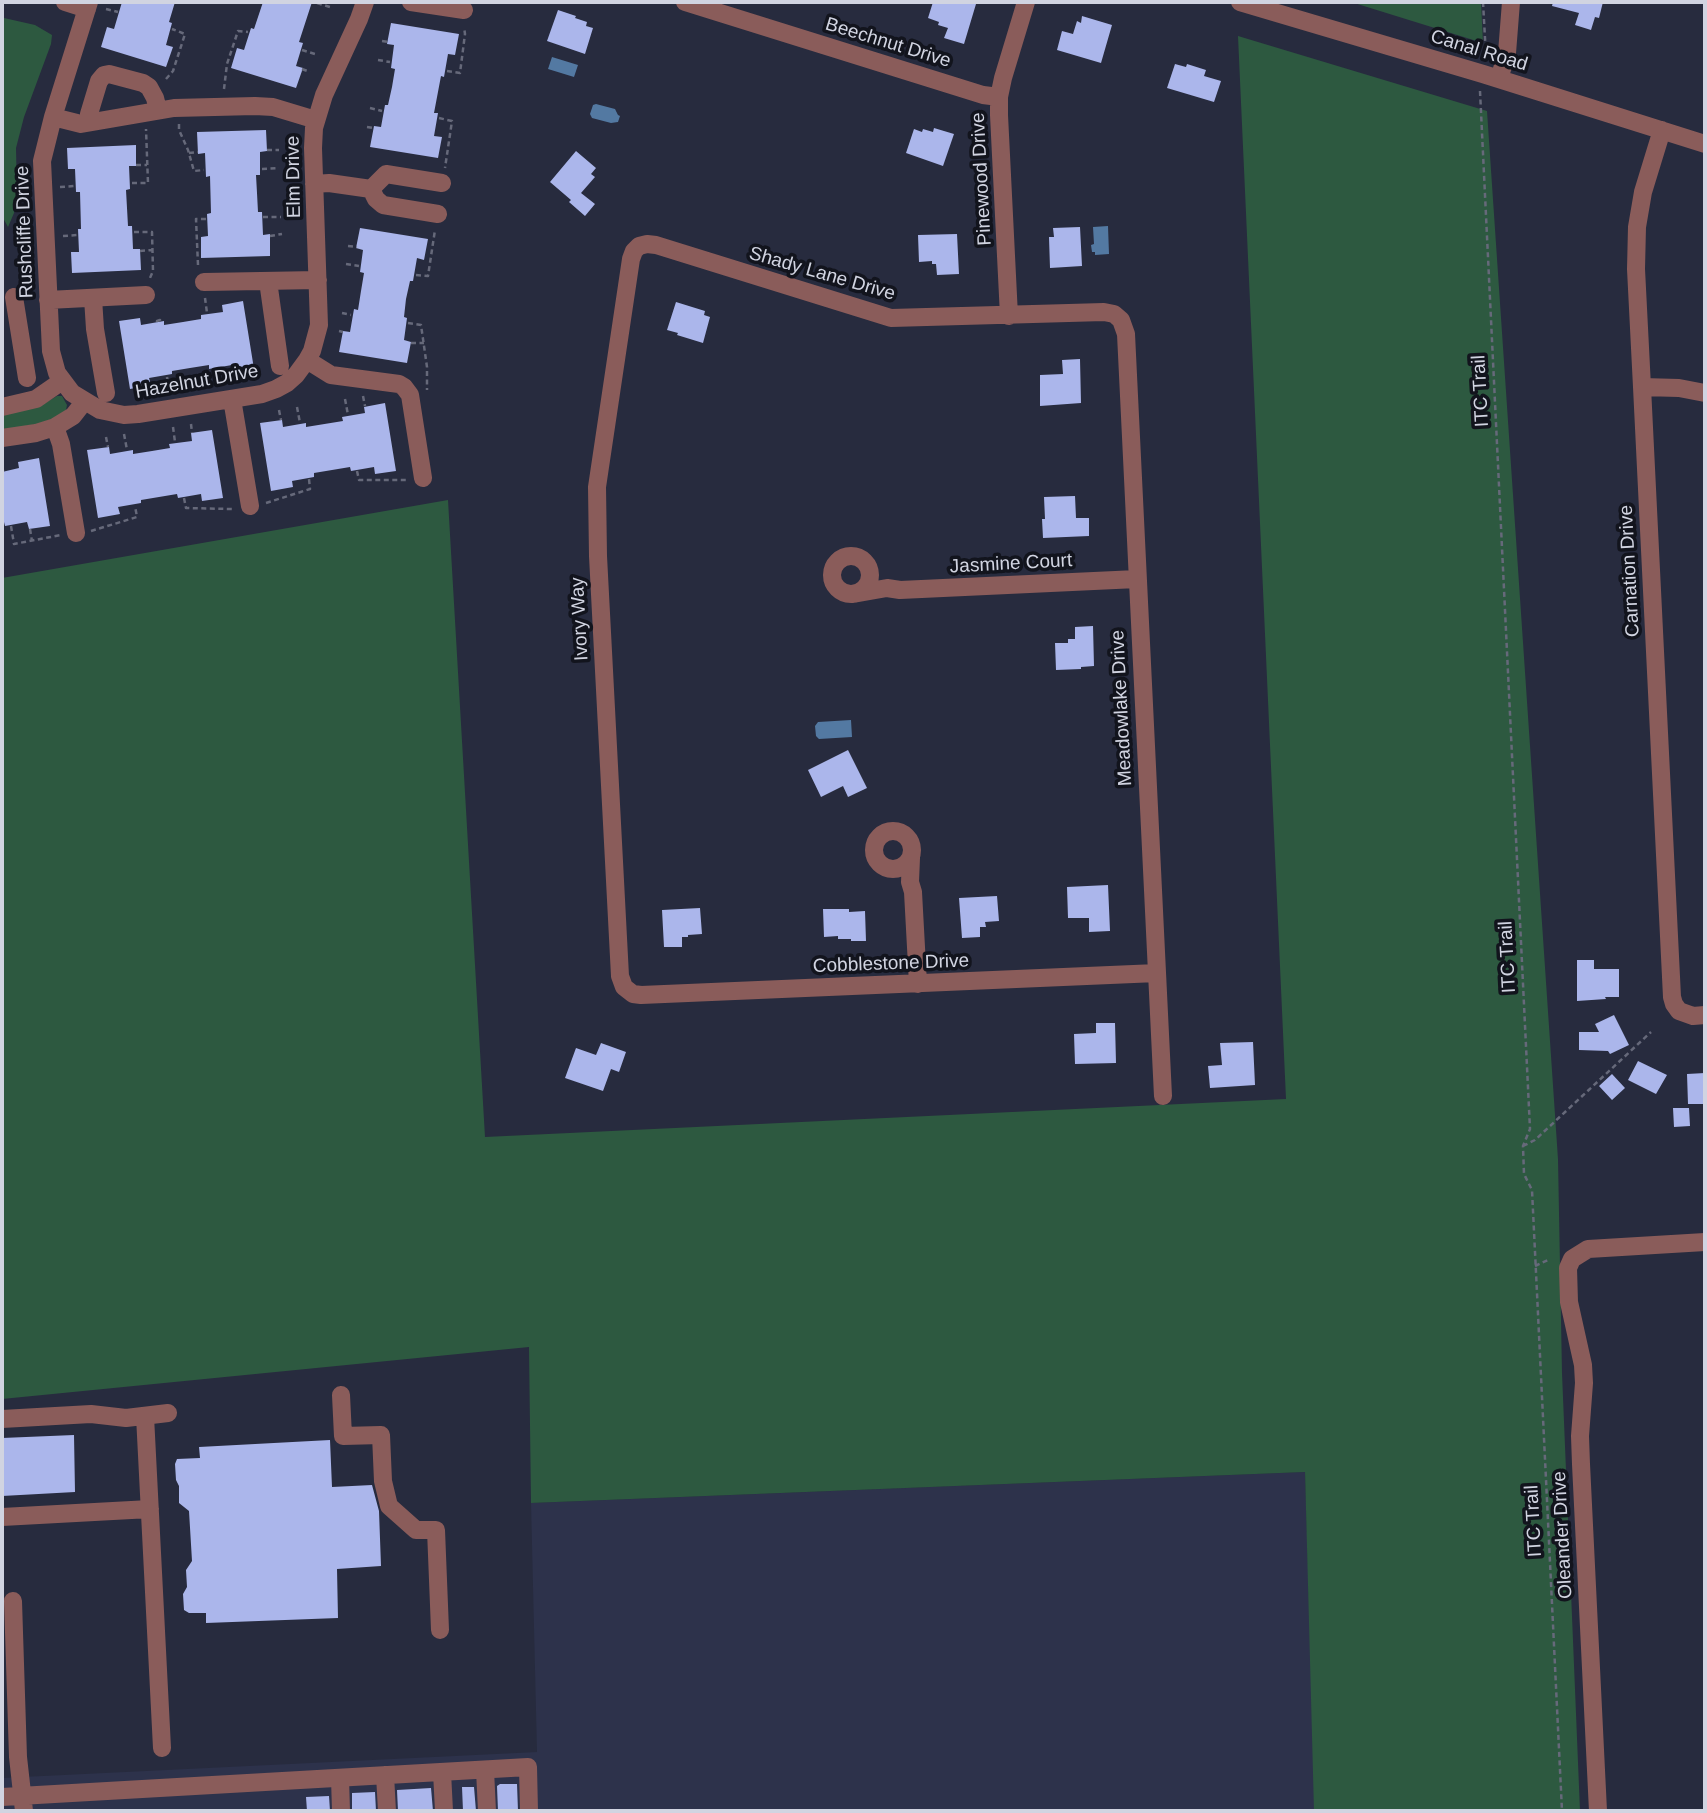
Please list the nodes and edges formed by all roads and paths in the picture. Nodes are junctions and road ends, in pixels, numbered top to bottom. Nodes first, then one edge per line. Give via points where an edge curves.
1 (65, 2) edge
2 (365, 2) edge
3 (411, 2) edge
4 (685, 2) edge
5 (1026, 2) edge
6 (1240, 2) edge
7 (1483, 2) edge
8 (1511, 2) edge
9 (316, 3) edge
10 (88, 5) edge
11 (330, 7) dead end
12 (106, 9) dead end
13 (118, 13) dead end
14 (463, 16) joint
15 (171, 29) dead end
16 (249, 33) dead end
17 (382, 41) dead end
18 (388, 42) dead end
19 (172, 49) dead end
20 (301, 50) dead end
21 (180, 51) junction
22 (456, 53) dead end
23 (315, 54) dead end
24 (1487, 54) dead end
25 (463, 55) junction
26 (378, 60) dead end
27 (391, 63) dead end
28 (302, 69) dead end
29 (446, 71) dead end
30 (310, 72) dead end
31 (1499, 79) junction
32 (161, 84) dead end
33 (1480, 89) dead end
34 (223, 92) dead end
35 (999, 97) junction
36 (370, 108) dead end
37 (158, 110) junction
38 (383, 111) dead end
39 (178, 115) dead end
40 (53, 117) junction
41 (438, 118) dead end
42 (316, 120) junction
43 (91, 122) junction
44 (146, 126) dead end
45 (367, 127) dead end
46 (373, 128) dead end
47 (1662, 130) junction
48 (441, 139) dead end
49 (449, 140) junction
50 (1705, 144) edge
51 (267, 150) dead end
52 (279, 150) dead end
53 (198, 152) dead end
54 (189, 153) junction
55 (136, 165) dead end
56 (147, 165) junction
57 (279, 168) dead end
58 (261, 169) dead end
59 (206, 170) dead end
60 (443, 179) joint
61 (131, 184) dead end
62 (314, 184) junction
63 (75, 186) dead end
64 (60, 187) dead end
65 (371, 189) junction
66 (262, 217) dead end
67 (281, 217) dead end
68 (437, 217) joint
69 (207, 219) dead end
70 (133, 232) dead end
71 (282, 234) dead end
72 (78, 235) dead end
73 (63, 236) dead end
74 (270, 236) dead end
75 (348, 246) dead end
76 (639, 246) joint
77 (357, 247) dead end
78 (153, 250) junction
79 (140, 251) dead end
80 (425, 258) dead end
81 (431, 259) junction
82 (346, 264) dead end
83 (360, 267) dead end
84 (415, 275) dead end
85 (317, 280) junction
86 (268, 281) junction
87 (204, 282) junction
88 (147, 288) joint
89 (14, 297) dead end
90 (93, 298) junction
91 (48, 307) junction
92 (342, 313) dead end
93 (207, 314) dead end
94 (352, 315) dead end
95 (1009, 316) junction
96 (18, 319) junction
97 (1121, 320) joint
98 (407, 323) dead end
99 (411, 343) dead end
100 (424, 343) junction
101 (307, 360) junction
102 (280, 366) dead end
103 (215, 368) dead end
104 (235, 372) dead end
105 (167, 376) dead end
106 (27, 378) dead end
107 (236, 381) dead end
108 (62, 382) junction
109 (218, 384) dead end
110 (149, 386) dead end
111 (1642, 387) junction
112 (427, 390) dead end
113 (169, 392) dead end
114 (106, 393) dead end
115 (1705, 393) edge
116 (151, 395) dead end
117 (363, 396) dead end
118 (232, 399) junction
119 (345, 399) dead end
120 (84, 402) junction
121 (365, 406) dead end
122 (2, 407) edge
123 (298, 407) dead end
124 (279, 410) dead end
125 (348, 416) dead end
126 (281, 420) dead end
127 (191, 424) dead end
128 (300, 424) dead end
129 (55, 427) junction
130 (173, 427) dead end
131 (192, 433) dead end
132 (124, 434) dead end
133 (106, 437) dead end
134 (2, 438) edge
135 (175, 443) dead end
136 (108, 447) dead end
137 (127, 451) dead end
138 (357, 470) dead end
139 (376, 474) dead end
140 (308, 478) dead end
141 (419, 479) joint
142 (377, 481) junction
143 (291, 488) dead end
144 (292, 495) junction
145 (184, 497) dead end
146 (204, 501) dead end
147 (135, 505) dead end
148 (247, 506) junction
149 (205, 509) junction
150 (118, 515) dead end
151 (119, 523) junction
152 (11, 525) dead end
153 (30, 529) dead end
154 (76, 533) junction
155 (32, 541) junction
156 (870, 570) junction
157 (1137, 579) junction
158 (887, 588) junction
159 (853, 594) junction
160 (911, 858) junction
161 (890, 870) junction
162 (910, 883) junction
163 (1157, 973) junction
164 (918, 984) junction
165 (628, 991) joint
166 (1705, 1015) edge
167 (1651, 1032) dead end
168 (1163, 1096) dead end
169 (1523, 1146) junction
170 (1705, 1242) edge
171 (1548, 1260) dead end
172 (1535, 1266) junction
173 (341, 1395) dead end
174 (168, 1413) dead end
175 (145, 1416) junction
176 (2, 1419) edge
177 (150, 1509) junction
178 (2, 1517) edge
179 (13, 1601) dead end
180 (440, 1630) dead end
181 (162, 1748) dead end
182 (10, 1757) edge
183 (485, 1770) junction
184 (442, 1772) junction
185 (385, 1775) junction
186 (340, 1778) junction
187 (2, 1797) edge
188 (23, 1803) edge
189 (341, 1811) edge
190 (387, 1811) edge
191 (444, 1811) edge
192 (487, 1811) edge
193 (529, 1811) edge
194 (1562, 1811) edge
195 (1598, 1811) edge

1 - 10 street
2 - 42 street, Elm Drive
3 - 14 street
4 - 35 street, Beechnut Drive
5 - 35 street, Pinewood Drive
6 - 31 street, Canal Road
7 - 24 path
8 - 31 street via 1507,53
9 - 11 path
10 - 40 street, Rushcliffe Drive
12 - 13 path
14 - 25 path
15 - 21 path via 185,34
16 - 34 path via 238,31
17 - 18 path
19 - 21 path
20 - 23 path
21 - 32 path via 173,71
22 - 25 path
25 - 29 path via 460,73
26 - 27 path
28 - 30 path
31 - 47 street, Canal Road
33 - 169 path, ITC Trail via 1530,1129
35 - 95 street, Pinewood Drive
36 - 38 path
37 - 42 street via 264,106
37 - 43 street
37 - 43 street via 149,87 109,74 99,81
39 - 54 path
40 - 43 street
40 - 91 street, Rushcliffe Drive via 41,175
41 - 49 path via 452,121
42 - 62 street, Elm Drive
44 - 56 path
45 - 46 path
47 - 50 street, Canal Road
47 - 111 street, Carnation Drive via 1637,227
48 - 49 path
49 - 60 path
51 - 52 path
53 - 54 path
54 - 59 path via 194,171
55 - 56 path
56 - 61 path via 148,183
57 - 58 path
60 - 65 street via 386,174
62 - 65 street
62 - 85 street, Elm Drive
63 - 64 path
65 - 68 street via 383,205
66 - 67 path
68 - 81 path
69 - 87 path via 196,219 198,265
70 - 78 path via 152,232
71 - 74 path
72 - 73 path
75 - 77 path
76 - 95 street, Shady Lane Drive via 656,246 891,318
76 - 165 street, Ivory Way via 629,273 596,521 620,976
78 - 79 path
78 - 88 path via 153,275
80 - 81 path
81 - 84 path via 428,276
82 - 83 path
85 - 86 street
85 - 101 street, Elm Drive via 319,325
86 - 87 street
86 - 102 street
87 - 93 path
88 - 90 street
89 - 96 street
90 - 91 street
90 - 114 street
91 - 96 street
91 - 108 street, Rushcliffe Drive via 51,351
92 - 94 path
95 - 97 street, Shady Lane Drive via 1104,313
96 - 106 street
97 - 157 street, Meadowlake Drive via 1126,334
98 - 100 path via 421,325
99 - 100 path
100 - 112 path
101 - 118 street, Hazelnut Drive via 276,389
101 - 141 street via 331,375 404,387 410,395
103 - 109 path
104 - 107 path
105 - 113 path
108 - 120 street
108 - 122 street via 36,399
110 - 116 path
111 - 115 street
111 - 166 street, Carnation Drive via 1672,997 1679,1011
117 - 121 path
118 - 120 street, Hazelnut Drive via 124,415
118 - 148 street
119 - 125 path
120 - 129 street
123 - 128 path
124 - 126 path
127 - 131 path
129 - 134 street
129 - 154 street
130 - 135 path
132 - 137 path
133 - 136 path
138 - 142 path via 359,481
139 - 142 path
140 - 144 path via 310,489
141 - 142 path
143 - 144 path
144 - 148 path
145 - 149 path via 186,508
146 - 149 path
147 - 151 path via 137,517
148 - 149 path
150 - 151 path
151 - 154 path
152 - 155 path via 14,544
153 - 155 path
154 - 155 path
156 - 158 street
156 - 159 street via 869,583
156 - 159 street via 863,559 852,555 835,563 831,574 836,587
157 - 158 street, Jasmine Court
157 - 163 street, Meadowlake Drive
158 - 159 street, Jasmine Court
160 - 161 street via 903,867
160 - 161 street via 912,845 905,835 893,831 882,835 875,845 875,857
160 - 162 street
161 - 162 street
162 - 164 street
163 - 164 street, Cobblestone Drive
163 - 168 street, Meadowlake Drive
164 - 165 street, Cobblestone Drive via 641,995
167 - 169 path via 1535,1140
169 - 172 path, ITC Trail via 1524,1174 1532,1190
170 - 195 street, Oleander Drive via 1588,1249 1572,1258 1568,1268 1569,1302 1583,1365 1581,1464
171 - 172 path
172 - 194 path, ITC Trail
173 - 180 street via 342,1436 381,1435 389,1506 416,1530 436,1530
174 - 175 street
175 - 176 street
175 - 177 street
177 - 178 street
177 - 181 street
179 - 182 street
182 - 188 street
183 - 184 street
183 - 192 street
183 - 193 street via 528,1767
184 - 185 street
184 - 191 street
185 - 186 street
185 - 190 street
186 - 188 street
186 - 189 street
187 - 188 street

